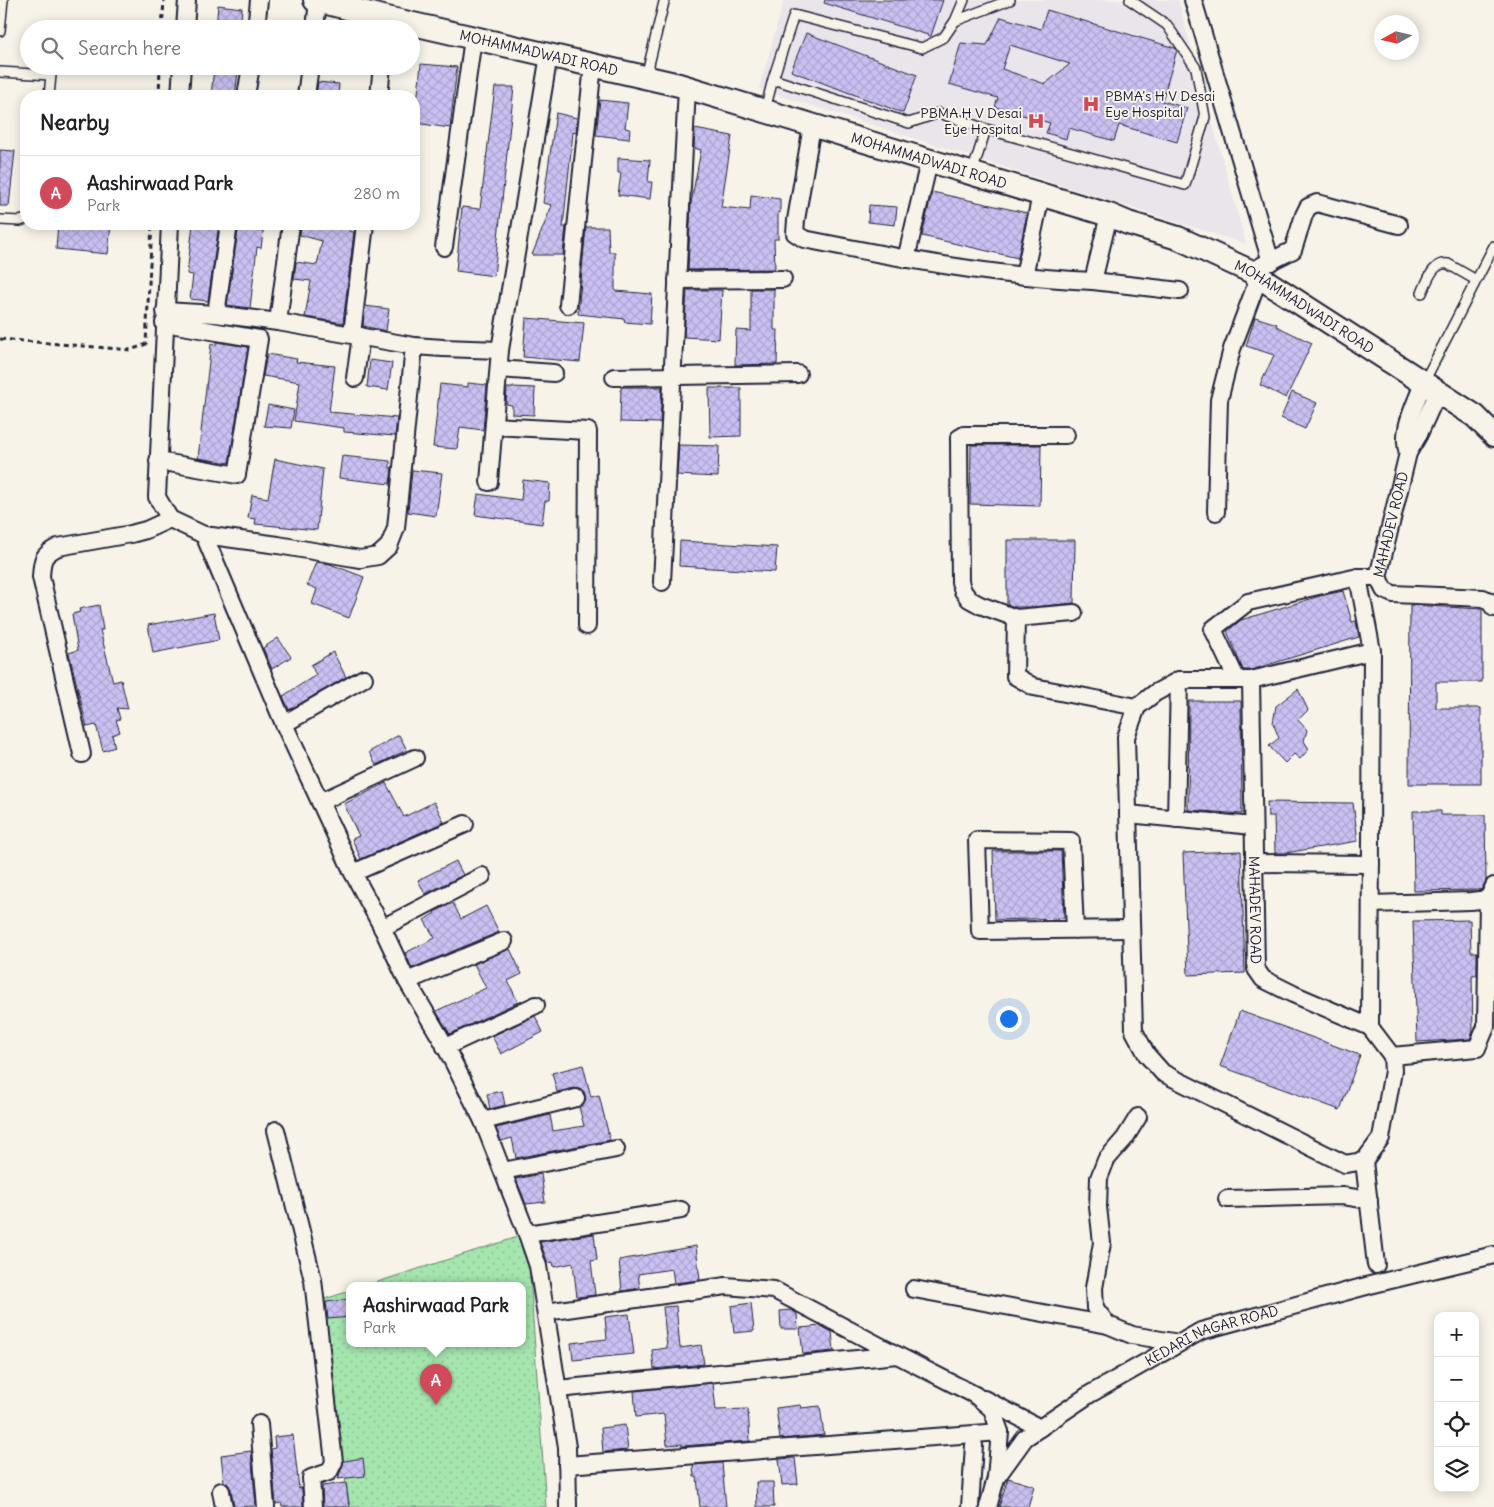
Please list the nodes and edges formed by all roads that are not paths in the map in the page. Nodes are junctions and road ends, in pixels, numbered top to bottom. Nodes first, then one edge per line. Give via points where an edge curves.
1 (3, 0) edge
2 (187, 0) edge
3 (260, 0) edge
4 (317, 0) edge
5 (964, 0) edge
6 (1010, 0) edge
7 (1130, 0) edge
8 (1193, 0) edge
9 (664, 2) dead end
10 (186, 20) edge
11 (257, 20) edge
12 (316, 20) edge
13 (375, 20) edge
14 (954, 21) junction
15 (420, 29) edge
16 (0, 31) edge
17 (473, 38) junction
18 (549, 55) junction
19 (593, 65) junction
20 (0, 72) edge
21 (20, 73) edge
22 (51, 75) edge
23 (181, 75) edge
24 (249, 75) edge
25 (309, 75) edge
26 (381, 75) edge
27 (646, 77) junction
28 (773, 79) junction
29 (687, 88) junction
30 (50, 90) edge
31 (180, 90) edge
32 (247, 90) edge
33 (307, 90) edge
34 (380, 90) edge
35 (765, 112) junction
36 (812, 126) junction
37 (986, 129) junction
38 (929, 162) junction
39 (972, 173) junction
40 (1041, 195) junction
41 (1108, 215) junction
42 (0, 220) edge
43 (20, 221) edge
44 (1399, 225) dead end
45 (170, 230) edge
46 (228, 230) edge
47 (290, 230) edge
48 (365, 230) edge
49 (1494, 246) edge
50 (444, 247) dead end
51 (906, 259) junction
52 (1260, 270) junction
53 (1024, 276) junction
54 (783, 279) dead end
55 (677, 280) junction
56 (1476, 280) junction
57 (1093, 281) junction
58 (1180, 291) dead end
59 (1422, 293) dead end
60 (568, 305) dead end
61 (216, 314) junction
62 (164, 317) junction
63 (278, 322) junction
64 (356, 335) junction
65 (414, 346) junction
66 (500, 350) junction
67 (499, 369) junction
68 (554, 373) dead end
69 (798, 374) dead end
70 (672, 376) junction
71 (614, 377) dead end
72 (356, 378) dead end
73 (1431, 387) junction
74 (494, 426) junction
75 (1066, 435) dead end
76 (1494, 435) edge
77 (158, 461) junction
78 (489, 482) dead end
79 (1216, 512) dead end
80 (170, 519) junction
81 (204, 535) junction
82 (1358, 577) junction
83 (1378, 577) junction
84 (662, 582) dead end
85 (1494, 608) edge
86 (1074, 613) dead end
87 (1016, 623) junction
88 (587, 626) dead end
89 (1372, 651) junction
90 (364, 678) dead end
91 (1179, 680) junction
92 (1244, 680) junction
93 (1137, 707) junction
94 (284, 724) junction
95 (82, 754) dead end
96 (416, 758) dead end
97 (320, 802) junction
98 (1128, 814) junction
99 (1176, 819) junction
100 (466, 824) dead end
101 (1253, 826) junction
102 (1255, 863) junction
103 (1371, 864) junction
104 (352, 873) junction
105 (482, 876) dead end
106 (1491, 892) edge
107 (1371, 904) junction
108 (382, 928) junction
109 (1131, 929) junction
110 (1075, 930) junction
111 (504, 941) dead end
112 (407, 980) junction
113 (536, 1005) dead end
114 (1370, 1027) junction
115 (445, 1047) junction
116 (1392, 1056) junction
117 (576, 1098) dead end
118 (1138, 1117) dead end
119 (483, 1121) junction
120 (276, 1130) dead end
121 (616, 1149) dead end
122 (1364, 1161) junction
123 (502, 1171) junction
124 (1227, 1199) dead end
125 (1368, 1200) junction
126 (681, 1210) dead end
127 (527, 1234) junction
128 (1494, 1255) edge
129 (1376, 1264) dead end
130 (914, 1289) dead end
131 (546, 1312) junction
132 (1108, 1325) junction
133 (1179, 1343) junction
134 (897, 1355) junction
135 (558, 1389) junction
136 (975, 1394) junction
137 (259, 1424) dead end
138 (1040, 1428) junction
139 (1000, 1432) junction
140 (974, 1445) dead end
141 (567, 1465) junction
142 (996, 1478) junction
143 (266, 1507) edge
144 (313, 1507) edge
145 (568, 1507) edge
146 (970, 1507) edge
147 (988, 1507) edge

1 - 16 lane
2 - 10 street
3 - 11 street
4 - 12 street
4 - 13 main road, MOHAMMADWADI ROAD
5 - 14 lane
6 - 14 lane
7 - 37 lane via 1167,25 1196,68 1205,118 1185,185
8 - 52 street
9 - 27 lane
14 - 28 lane via 944,37 922,48 794,15
15 - 17 main road, MOHAMMADWADI ROAD
17 - 18 main road, MOHAMMADWADI ROAD
17 - 50 street
18 - 19 main road, MOHAMMADWADI ROAD
18 - 66 street
19 - 27 main road, MOHAMMADWADI ROAD
19 - 60 street
20 - 21 lane
22 - 30 lane
23 - 31 street
24 - 32 street
25 - 33 street
26 - 34 street
27 - 29 main road, MOHAMMADWADI ROAD
28 - 35 lane
28 - 37 lane via 909,123 939,113
29 - 35 main road, MOHAMMADWADI ROAD
29 - 55 street
35 - 36 main road, MOHAMMADWADI ROAD
36 - 38 main road, MOHAMMADWADI ROAD
36 - 51 street via 795,233 804,239
37 - 39 lane
38 - 39 main road, MOHAMMADWADI ROAD
38 - 51 street
39 - 40 main road, MOHAMMADWADI ROAD
40 - 41 main road, MOHAMMADWADI ROAD
40 - 53 street
41 - 52 main road, MOHAMMADWADI ROAD
41 - 57 street
42 - 43 lane
44 - 52 street via 1317,203 1308,207 1293,250
45 - 62 street
46 - 61 street
47 - 63 street
48 - 64 street
49 - 56 lane
51 - 53 street
52 - 73 main road, MOHAMMADWADI ROAD
52 - 79 street via 1232,348 1219,400
53 - 57 street
54 - 55 street
55 - 70 street
56 - 59 lane via 1442,263 1436,266
56 - 73 lane
57 - 58 street
61 - 62 street
61 - 63 street
62 - 77 street
62 - 77 street via 259,339 236,475
63 - 64 street
64 - 65 street
64 - 72 street
65 - 66 street
65 - 81 street via 396,528 389,546 378,556 360,559
66 - 67 street
67 - 68 street
67 - 74 street
69 - 70 street
70 - 71 street
70 - 84 street
73 - 76 main road, MOHAMMADWADI ROAD via 1475,416
73 - 83 street, MAHADEV ROAD via 1420,434 1408,453
74 - 78 street
74 - 88 street via 588,430
75 - 87 street via 964,435 959,438 960,582 970,599
77 - 80 street via 157,497
80 - 81 street
80 - 95 street via 131,534 58,547 47,552 42,562 41,577
81 - 94 street
82 - 83 street, MAHADEV ROAD
82 - 89 street, MAHADEV ROAD
82 - 92 street, MAHADEV ROAD via 1248,602 1213,628
83 - 85 street via 1384,590 1393,594 1483,598
86 - 87 street
87 - 93 street via 1015,676 1034,687
89 - 92 street
89 - 103 street, MAHADEV ROAD
90 - 94 street
91 - 92 street
91 - 93 street
91 - 99 street
92 - 101 street, MAHADEV ROAD
93 - 98 street via 1126,737
94 - 97 street
96 - 97 street
97 - 104 street
98 - 99 street
98 - 109 street
99 - 101 street
100 - 104 street
101 - 102 street, MAHADEV ROAD
102 - 103 street
102 - 114 street, MAHADEV ROAD via 1256,969 1259,974 1293,994
103 - 107 street, MAHADEV ROAD
104 - 108 street
105 - 108 street
106 - 107 street via 1471,901
106 - 116 street via 1486,1027 1477,1048
107 - 114 street, MAHADEV ROAD
108 - 112 street
109 - 110 street
109 - 122 street via 1134,1031 1147,1055 1163,1073 1346,1164
110 - 110 street via 980,931 977,840 1071,841
111 - 112 street
112 - 115 street
113 - 115 street
114 - 116 street
115 - 119 street
116 - 122 street via 1393,1071 1381,1138
117 - 119 street
118 - 132 street via 1106,1160 1099,1178 1102,1243 1094,1288 1095,1308
119 - 123 street
120 - 144 street via 312,1280 334,1462 329,1472 311,1478
121 - 123 street
122 - 125 street
123 - 127 street
124 - 125 street via 1343,1196
125 - 129 street
126 - 127 street
127 - 131 street via 538,1266
128 - 133 street, KEDARI NAGAR ROAD via 1210,1328
130 - 132 street
131 - 134 street via 726,1286 774,1290
131 - 135 street
132 - 133 street via 1132,1335
133 - 138 street, KEDARI NAGAR ROAD via 1090,1394
134 - 135 street
134 - 136 street
135 - 141 street
136 - 138 street
136 - 139 street via 992,1409
137 - 143 street
138 - 142 street, KEDARI NAGAR ROAD via 1025,1438
139 - 141 street
139 - 142 street
140 - 146 street
141 - 145 street
142 - 147 street, KEDARI NAGAR ROAD

